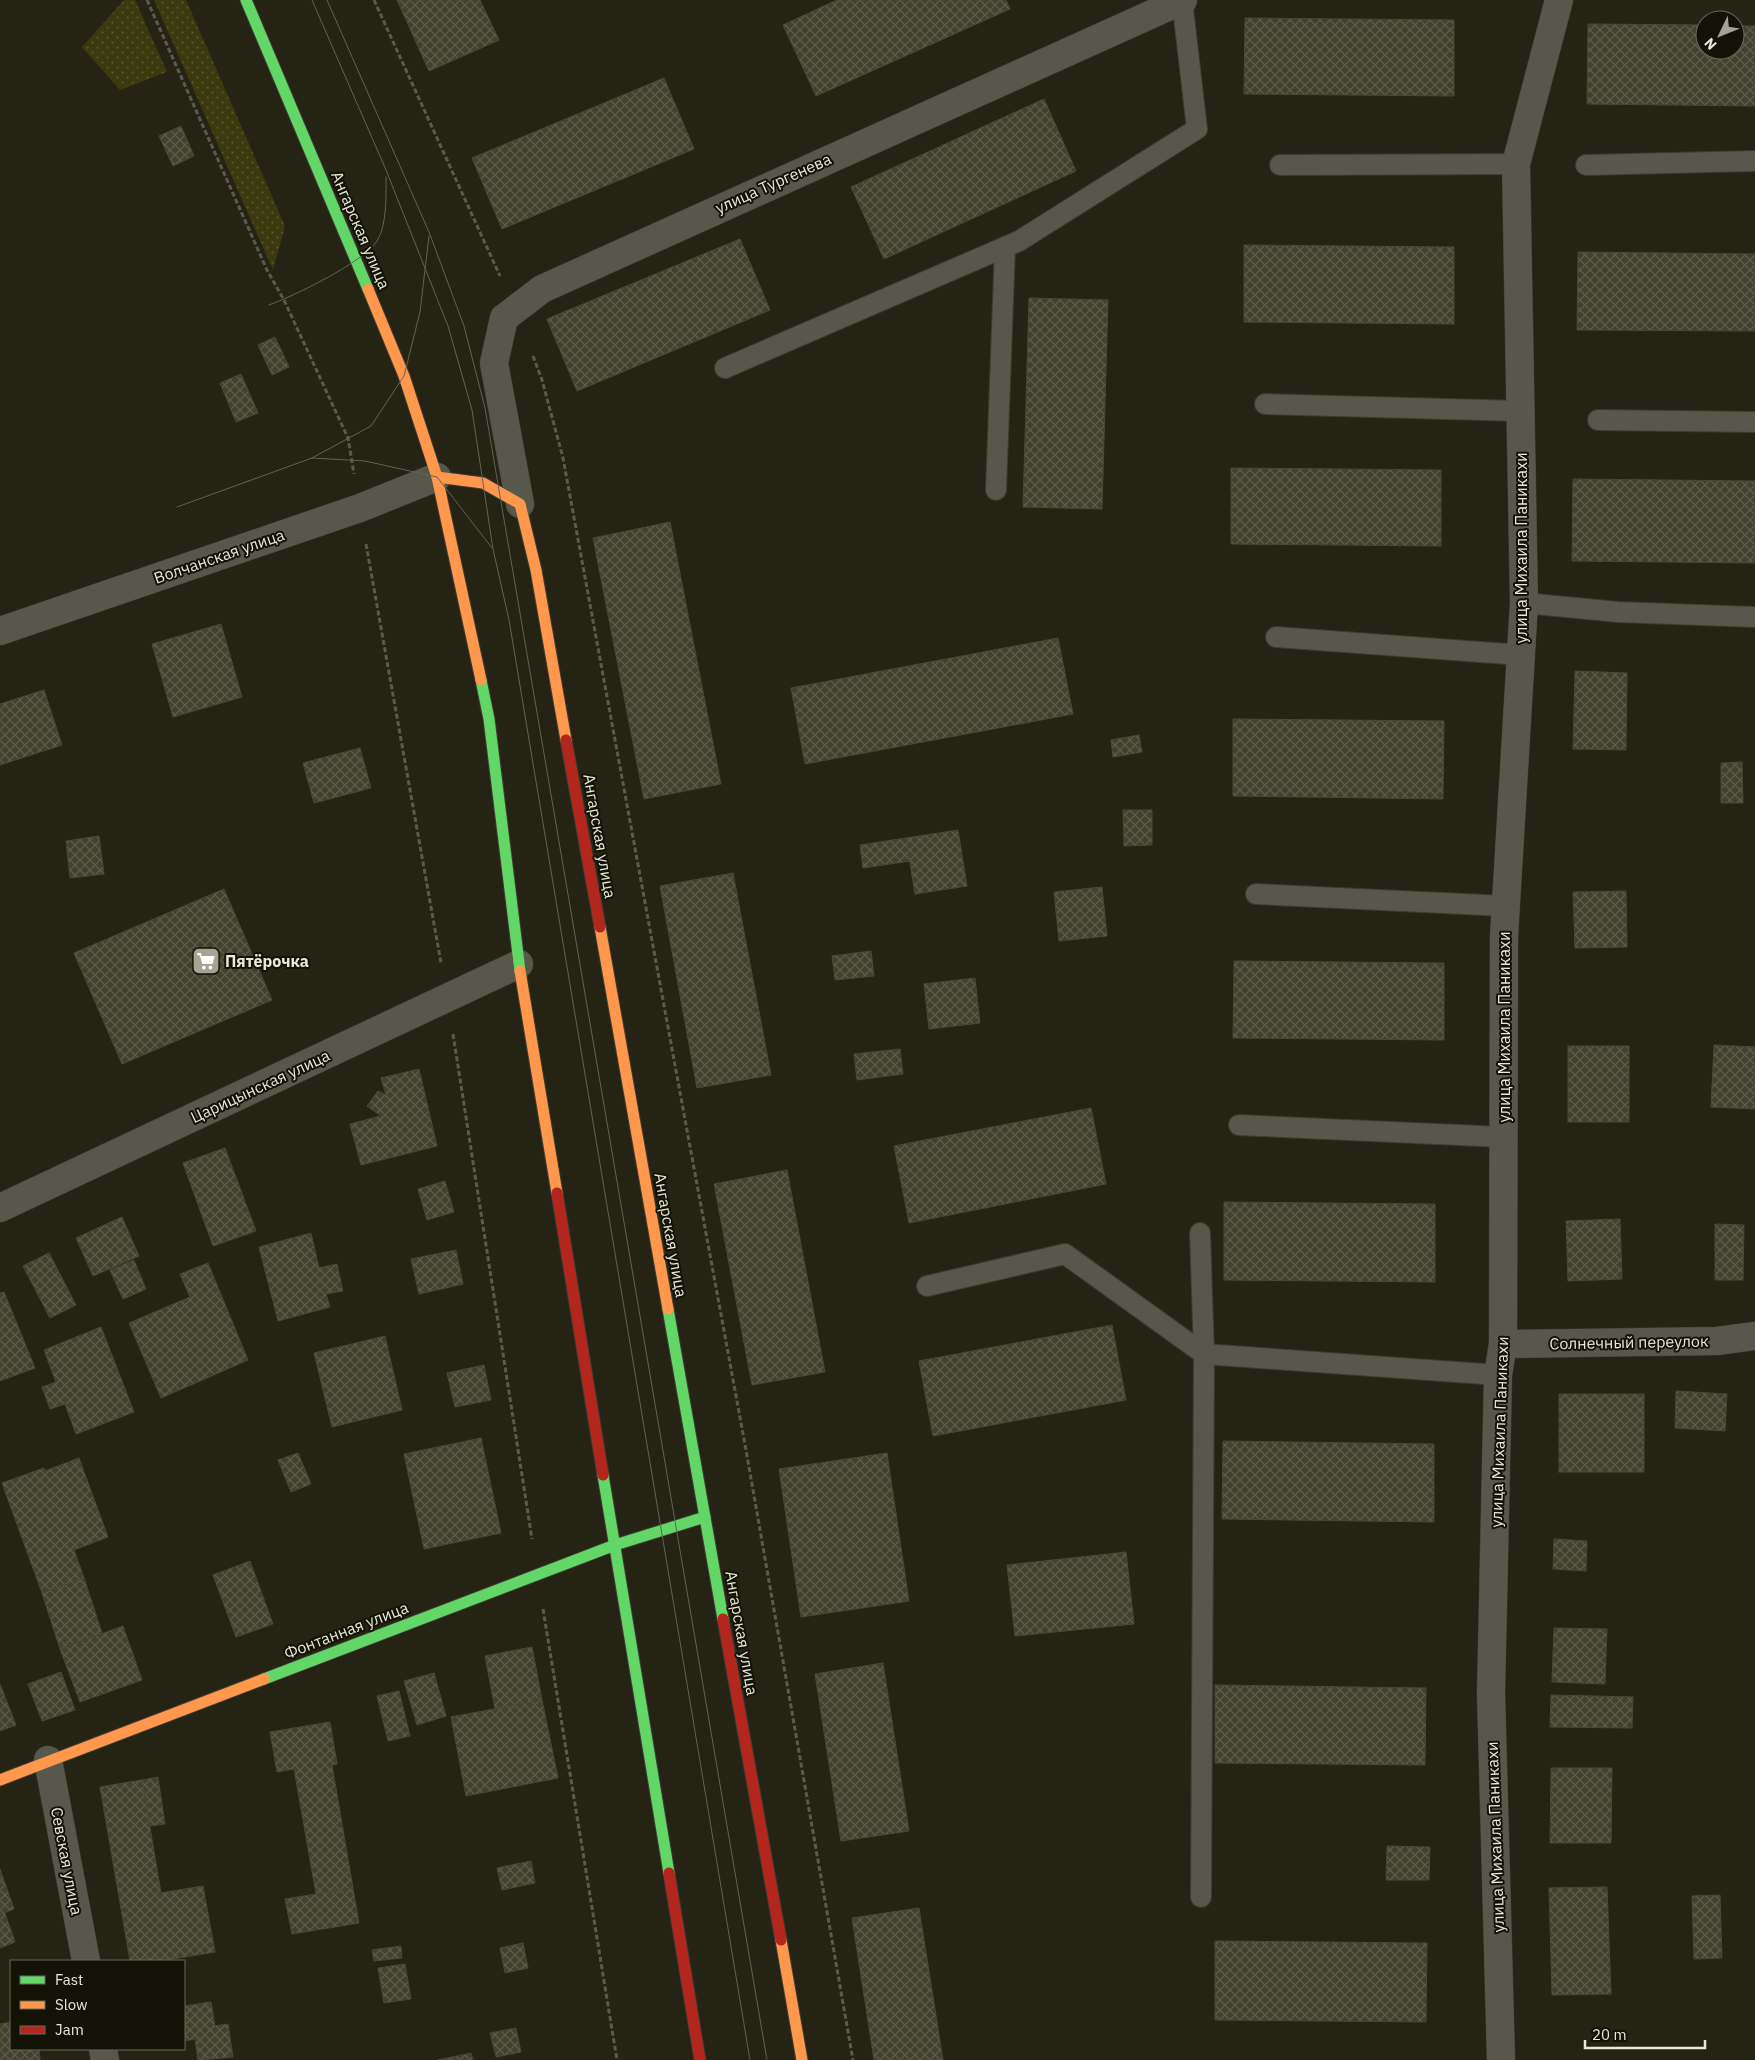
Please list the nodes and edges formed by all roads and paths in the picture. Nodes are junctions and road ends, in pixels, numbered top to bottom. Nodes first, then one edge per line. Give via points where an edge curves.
1 (147, 0) edge
2 (246, 0) edge
3 (374, 0) edge
4 (1182, 0) edge
5 (1560, 0) edge
6 (1755, 161) edge
7 (1516, 164) junction
8 (1280, 165) dead end
9 (1586, 165) dead end
10 (1005, 247) junction
11 (515, 309) junction
12 (725, 368) dead end
13 (1265, 404) dead end
14 (1520, 411) junction
15 (1598, 420) dead end
16 (1755, 422) edge
17 (512, 461) junction
18 (437, 477) junction
19 (483, 483) junction
20 (996, 490) dead end
21 (520, 504) junction
22 (360, 508) junction
23 (1524, 603) junction
24 (1755, 617) edge
25 (0, 631) edge
26 (1276, 637) dead end
27 (1521, 655) junction
28 (1256, 894) dead end
29 (1506, 906) junction
30 (519, 964) junction
31 (447, 998) junction
32 (1239, 1125) dead end
33 (1503, 1137) junction
34 (0, 1208) edge
35 (1200, 1233) dead end
36 (927, 1286) dead end
37 (1755, 1336) edge
38 (1503, 1344) junction
39 (1204, 1354) junction
40 (1498, 1375) junction
41 (705, 1517) junction
42 (615, 1545) junction
43 (538, 1575) junction
44 (48, 1760) junction
45 (0, 1780) edge
46 (1201, 1897) dead end
47 (86, 1960) edge
48 (617, 2060) edge
49 (700, 2060) edge
50 (802, 2060) edge
51 (853, 2060) edge
52 (1501, 2060) edge

1 - 22 path via 267,270 348,438
2 - 18 main road, Ангарская улица via 404,376
3 - 11 path
4 - 10 lane via 1197,129 1020,241
4 - 11 street, улица Тургенева via 542,288
5 - 7 street, улица Михаила Паникахи
6 - 9 lane
7 - 8 lane
7 - 14 street, улица Михаила Паникахи
10 - 12 lane
10 - 20 lane
11 - 17 street, улица Тургенева via 504,318 494,363
11 - 51 path via 542,380 563,458 746,1450
13 - 14 lane
14 - 23 street, улица Михаила Паникахи
15 - 16 lane
17 - 19 street
17 - 21 street, улица Тургенева
18 - 19 main road
18 - 22 street, Волчанская улица
18 - 30 main road, Ангарская улица via 489,719
19 - 21 main road
21 - 41 main road, Ангарская улица via 536,570
22 - 25 street, Волчанская улица
22 - 31 path
23 - 24 lane via 1618,612
23 - 27 street, улица Михаила Паникахи
26 - 27 lane
27 - 29 street, улица Михаила Паникахи
28 - 29 lane
29 - 33 street, улица Михаила Паникахи
30 - 31 street, Царицынская улица
30 - 42 main road, Ангарская улица
31 - 34 street, Царицынская улица
31 - 43 path
32 - 33 lane
33 - 38 street, улица Михаила Паникахи
35 - 39 lane
36 - 39 lane via 1065,1254
37 - 38 street, Солнечный переулок via 1717,1341
38 - 40 street, улица Михаила Паникахи
39 - 40 lane
39 - 46 lane
40 - 52 street, улица Михаила Паникахи via 1491,1693
41 - 42 main road, Фонтанная улица
41 - 50 main road, Ангарская улица
42 - 43 main road, Фонтанная улица
42 - 49 main road, Ангарская улица
43 - 44 main road, Фонтанная улица
43 - 48 path
44 - 45 main road, Фонтанная улица
44 - 47 street, Севская улица

